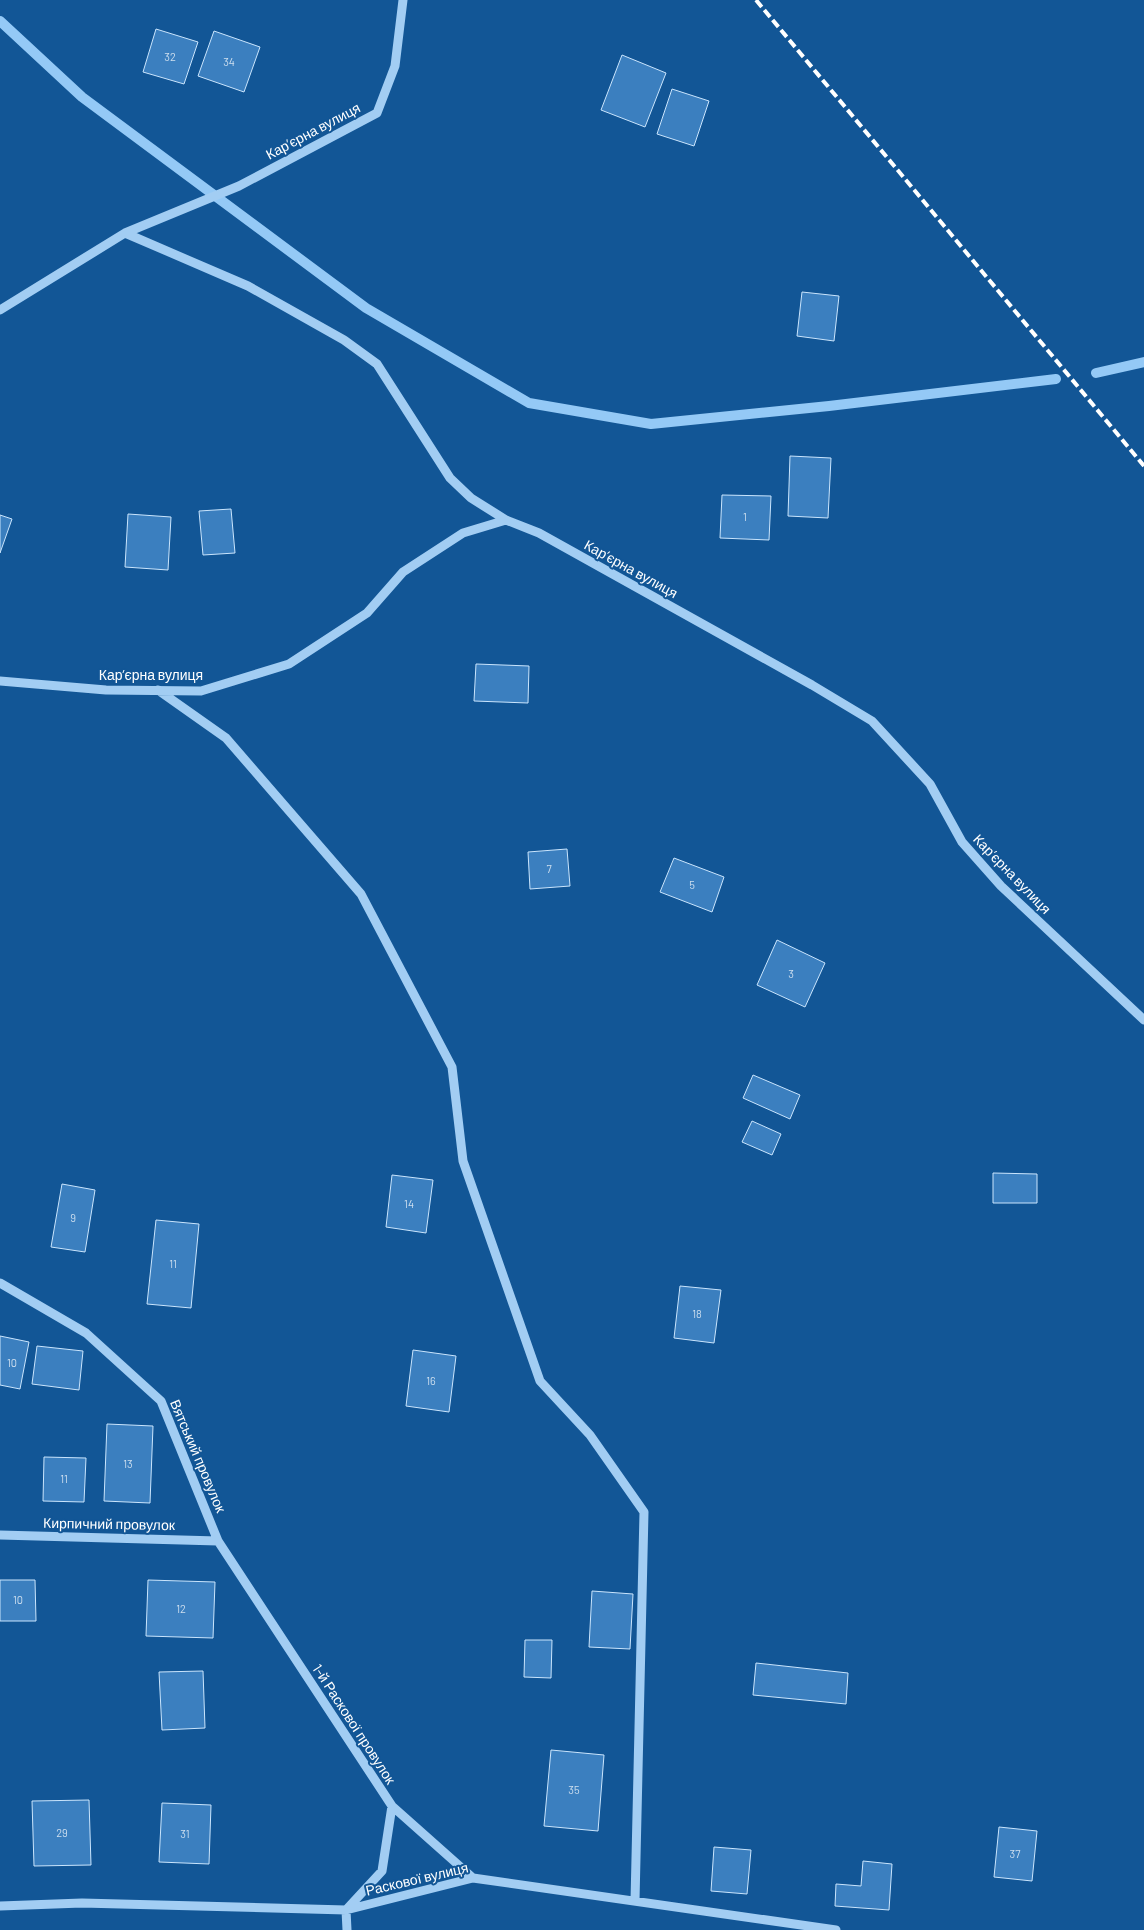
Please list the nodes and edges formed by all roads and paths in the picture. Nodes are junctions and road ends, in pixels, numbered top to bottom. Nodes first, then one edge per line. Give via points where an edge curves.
1 (403, 0) edge
2 (125, 233) junction
3 (0, 310) edge
4 (506, 520) junction
5 (0, 680) edge
6 (158, 690) junction
7 (1144, 1020) edge
8 (0, 1283) edge
9 (0, 1535) edge
10 (218, 1540) junction
11 (392, 1806) junction
12 (473, 1878) junction
13 (636, 1901) junction
14 (0, 1906) edge
15 (346, 1910) junction
16 (347, 1930) edge
17 (836, 1930) edge

1 - 2 street, Карʼєрна вулиця via 395,66 378,113 239,186
2 - 3 street, Карʼєрна вулиця
2 - 4 street via 248,286 344,340 377,364 450,478 471,498
4 - 6 street, Карʼєрна вулиця via 463,533 403,572 367,614 289,664 201,691
4 - 7 street, Карʼєрна вулиця via 539,533 872,721 930,784 962,842 1000,886
5 - 6 street, Карʼєрна вулиця via 106,690
6 - 13 street via 226,738 361,894 452,1067 463,1162 540,1381 590,1435 644,1512
8 - 10 street, Вятський провулок via 86,1333 161,1401
9 - 10 street, Кирпичний провулок
10 - 11 street, 1-й Раскової провулок
11 - 12 street
11 - 15 street, 1-й Раскової провулок via 382,1871
12 - 13 street, Раскової вулиця
12 - 15 street, Раскової вулиця
13 - 17 street, Раскової вулиця
14 - 15 street, Раскової вулиця via 82,1903
15 - 16 street

